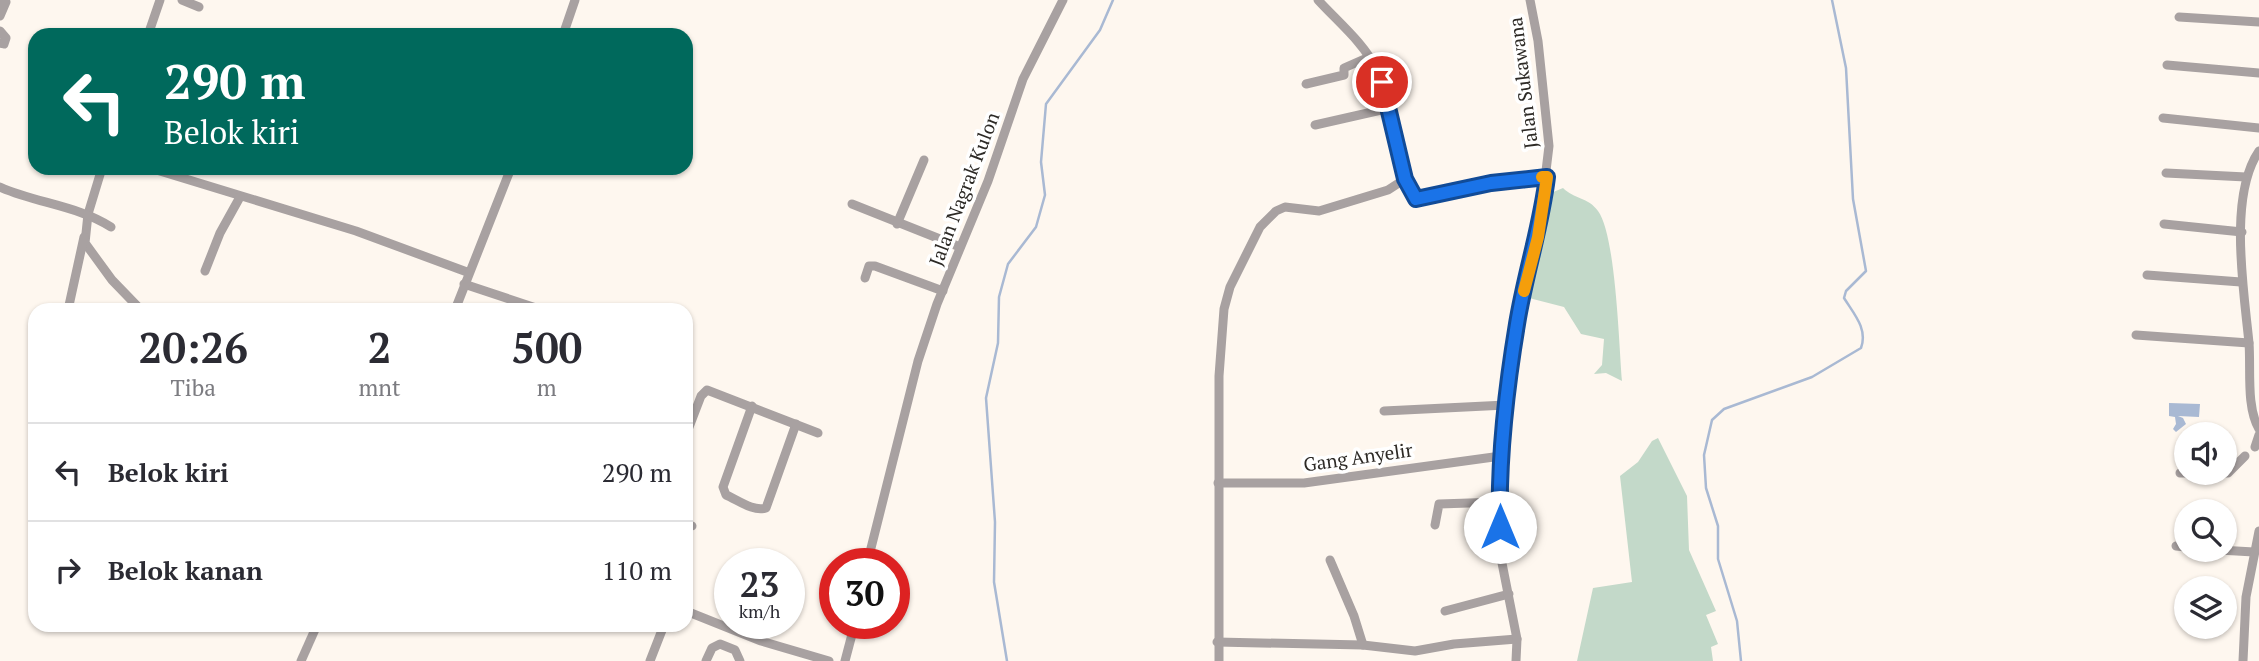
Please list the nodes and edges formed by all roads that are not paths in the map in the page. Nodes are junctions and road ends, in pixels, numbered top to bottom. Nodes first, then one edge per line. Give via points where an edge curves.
1 (2, 0) edge
2 (160, 0) edge
3 (182, 0) edge
4 (575, 0) edge
5 (1063, 0) edge
6 (1318, 0) edge
7 (1530, 0) edge
8 (199, 7) dead end
9 (0, 16) edge
10 (2179, 17) dead end
11 (2259, 22) edge
12 (150, 28) edge
13 (565, 28) edge
14 (0, 31) edge
15 (0, 43) edge
16 (1369, 57) junction
17 (2167, 65) dead end
18 (2259, 73) edge
19 (1306, 84) dead end
20 (1390, 108) junction
21 (2164, 118) dead end
22 (1315, 125) dead end
23 (2259, 128) edge
24 (2259, 151) edge
25 (924, 160) dead end
26 (2166, 173) dead end
27 (100, 175) edge
28 (172, 175) edge
29 (509, 175) edge
30 (1547, 177) junction
31 (2246, 177) junction
32 (1405, 179) junction
33 (0, 187) edge
34 (240, 197) junction
35 (852, 204) dead end
36 (88, 214) junction
37 (897, 224) junction
38 (2164, 224) dead end
39 (111, 227) dead end
40 (2242, 232) junction
41 (84, 237) junction
42 (960, 247) junction
43 (205, 271) dead end
44 (467, 272) junction
45 (2147, 275) dead end
46 (865, 278) dead end
47 (2241, 282) junction
48 (464, 284) junction
49 (943, 291) junction
50 (70, 303) edge
51 (135, 303) edge
52 (457, 303) edge
53 (521, 303) edge
54 (2136, 335) dead end
55 (2249, 343) junction
56 (1506, 405) junction
57 (752, 406) junction
58 (1384, 411) dead end
59 (693, 418) edge
60 (796, 424) junction
61 (2259, 429) edge
62 (818, 433) dead end
63 (2259, 435) edge
64 (2255, 447) dead end
65 (1501, 456) junction
66 (2245, 456) dead end
67 (2237, 464) edge
68 (1219, 483) junction
69 (1499, 502) junction
70 (1435, 525) dead end
71 (2259, 531) edge
72 (871, 548) edge
73 (2237, 551) edge
74 (2254, 552) junction
75 (1330, 560) dead end
76 (1509, 594) junction
77 (1445, 611) dead end
78 (693, 614) edge
79 (314, 632) edge
80 (661, 632) edge
81 (851, 639) edge
82 (1517, 639) junction
83 (1217, 642) junction
84 (1363, 645) junction
85 (302, 661) edge
86 (650, 661) edge
87 (706, 661) edge
88 (740, 661) edge
89 (829, 661) edge
90 (845, 661) edge
91 (1219, 661) edge
92 (1516, 661) edge
93 (2243, 661) edge

1 - 9 street via 6,2
2 - 12 street
3 - 8 street
4 - 13 street
5 - 42 street, Jalan Nagrak Kulon via 1023,79
6 - 16 street
7 - 30 street, Jalan Sukawana via 1548,125
10 - 11 street
14 - 15 street via 6,38
16 - 19 street via 1344,68 1344,75
16 - 20 street
17 - 18 street
20 - 22 street
20 - 32 street
21 - 23 street
24 - 31 street
25 - 37 street
26 - 31 street
27 - 36 street
28 - 34 street
29 - 44 street
30 - 32 street via 1417,199
30 - 56 street, Jalan Sukawana via 1517,324
31 - 40 street
32 - 68 street via 1388,190 1315,212 1280,208 1260,227 1224,309
33 - 36 street
34 - 43 street
34 - 44 street via 356,231
35 - 37 street
36 - 39 street
36 - 41 street
37 - 42 street
38 - 40 street
40 - 47 street
41 - 50 street
41 - 51 street via 91,255
42 - 49 street, Jalan Nagrak Kulon
44 - 48 street
45 - 47 street
46 - 49 street via 869,266 875,266
47 - 55 street
48 - 52 street
48 - 53 street
49 - 72 street, Jalan Nagrak Kulon via 923,345
54 - 55 street
55 - 61 street
56 - 58 street
56 - 65 street, Jalan Sukawana
57 - 59 street via 704,391
57 - 60 street
57 - 60 street via 723,486 726,495 748,506 766,508
60 - 62 street
63 - 64 street
65 - 68 street, Gang Anyelir via 1304,483
65 - 69 street, Jalan Sukawana
66 - 67 street
68 - 83 street
69 - 70 street via 1439,504
69 - 76 street, Jalan Sukawana
71 - 74 street
73 - 74 street
74 - 93 street
75 - 84 street
76 - 77 street
76 - 82 street, Jalan Sukawana
78 - 89 street
79 - 85 street
80 - 86 street
81 - 90 street
82 - 84 street via 1415,651
82 - 92 street, Jalan Sukawana
83 - 84 street
83 - 91 street
87 - 88 street via 712,648 720,644 735,650

